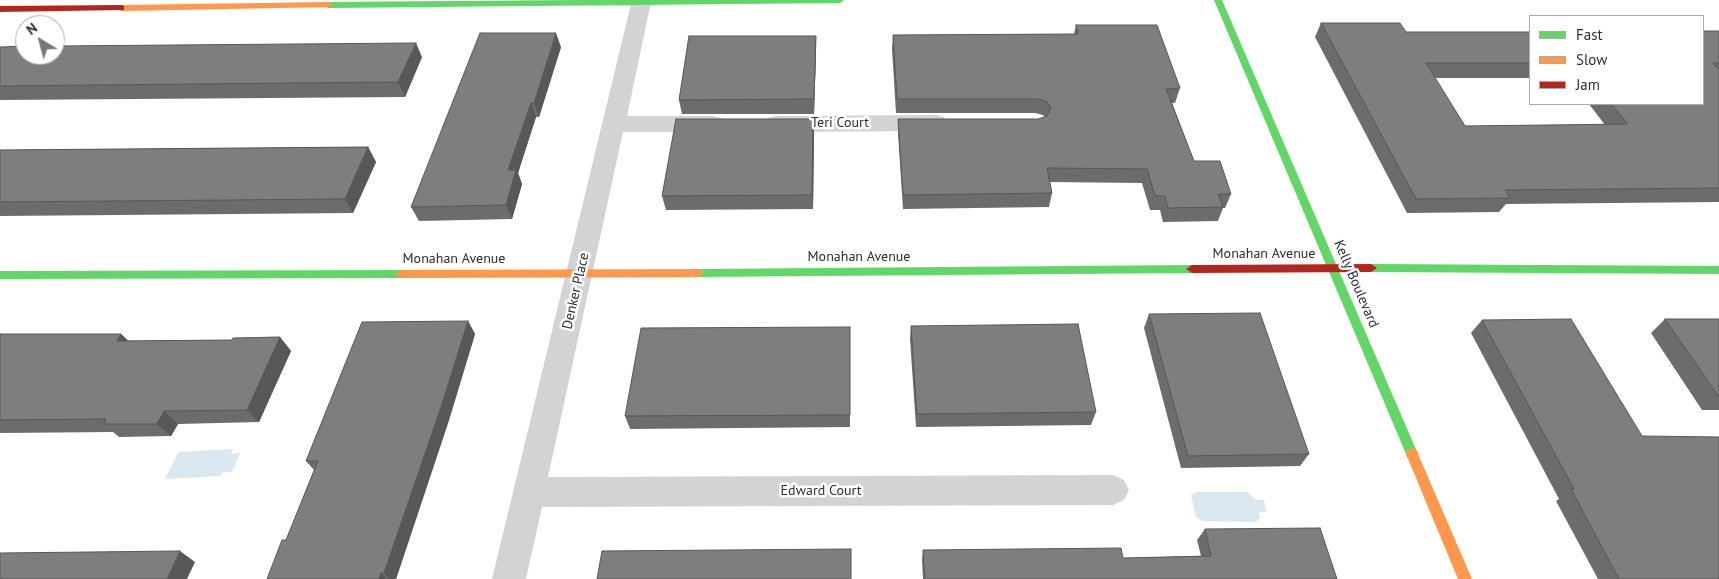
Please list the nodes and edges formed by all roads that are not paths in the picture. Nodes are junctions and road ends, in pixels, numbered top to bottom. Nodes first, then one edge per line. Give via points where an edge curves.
1 (840, 0) edge
2 (1218, 0) edge
3 (551, 2) edge
4 (641, 2) junction
5 (190, 3) edge
6 (0, 8) edge
7 (955, 123) edge
8 (615, 124) junction
9 (1333, 268) junction
10 (1719, 270) edge
11 (580, 274) junction
12 (0, 275) edge
13 (1113, 490) dead end
14 (529, 492) junction
15 (509, 579) edge
16 (1465, 579) edge

1 - 4 street
2 - 9 street, Kelly Boulevard
3 - 4 street
3 - 5 street
4 - 8 street, Denker Place
5 - 6 street
7 - 8 street, Teri Court
8 - 11 street, Denker Place
9 - 10 street, Monahan Avenue
9 - 11 street, Monahan Avenue
9 - 16 street, Kelly Boulevard
11 - 12 street, Monahan Avenue
11 - 14 street, Denker Place
13 - 14 street, Edward Court
14 - 15 street, Denker Place

